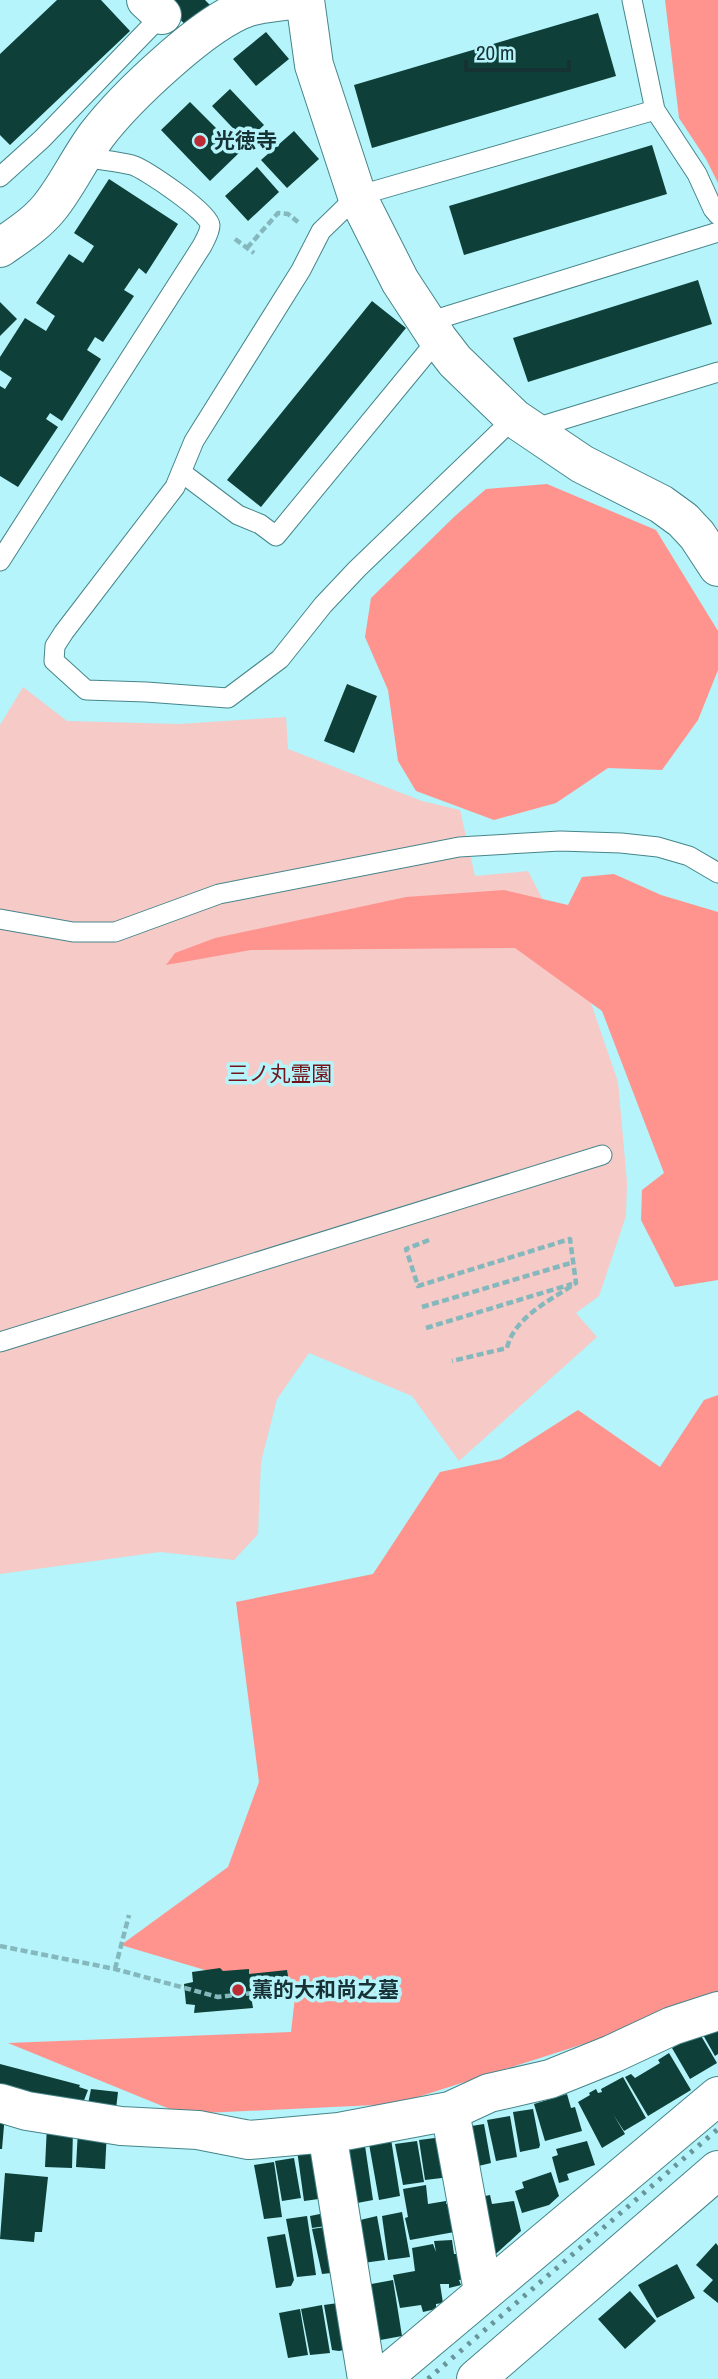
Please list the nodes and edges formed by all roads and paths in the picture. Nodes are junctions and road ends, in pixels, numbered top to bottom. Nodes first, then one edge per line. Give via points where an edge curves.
1 (291, 0) edge
2 (304, 0) edge
3 (632, 0) edge
4 (154, 7) edge
5 (655, 110) junction
6 (83, 157) junction
7 (0, 177) edge
8 (357, 197) junction
9 (278, 213) dead end
10 (718, 215) edge
11 (718, 232) edge
12 (0, 248) edge
13 (247, 248) dead end
14 (433, 330) junction
15 (718, 372) edge
16 (523, 424) junction
17 (181, 472) junction
18 (0, 561) edge
19 (718, 567) edge
20 (718, 873) edge
21 (0, 919) edge
22 (602, 1155) dead end
23 (431, 1239) dead end
24 (574, 1262) junction
25 (576, 1283) junction
26 (422, 1307) dead end
27 (426, 1328) dead end
28 (0, 1342) edge
29 (452, 1362) dead end
30 (129, 1915) dead end
31 (0, 1946) edge
32 (115, 1969) junction
33 (345, 1982) dead end
34 (718, 2011) edge
35 (718, 2096) edge
36 (0, 2102) edge
37 (450, 2111) junction
38 (327, 2133) junction
39 (718, 2170) edge
40 (483, 2291) junction
41 (368, 2379) edge
42 (381, 2379) edge
43 (476, 2379) edge

1 - 6 street via 249,6 218,21 136,92
2 - 8 street via 314,65
3 - 5 lane
4 - 7 lane via 42,139
5 - 8 lane
5 - 10 lane
6 - 12 street via 49,208
6 - 18 lane via 135,166 197,208 208,218 209,232
8 - 14 street via 400,281
8 - 17 lane via 321,231 302,270 194,441
9 - 13 path
11 - 14 lane
14 - 16 street via 455,361
14 - 17 lane via 276,536 238,515
15 - 16 lane
16 - 17 lane via 357,569 280,659 228,698 86,690 54,661 55,646
16 - 19 street via 582,464 683,520
20 - 21 lane via 689,856 633,844 560,841 459,846 219,894 115,932 74,932
22 - 28 lane
23 - 24 path via 406,1249 418,1286 570,1239
24 - 25 path
24 - 26 path
25 - 27 path
25 - 29 path via 522,1320 507,1348
30 - 32 path
31 - 32 path
32 - 33 path via 218,1997
34 - 37 street via 550,2079 489,2093
35 - 40 street
36 - 38 street via 121,2126 198,2130 249,2140
37 - 38 street
37 - 40 street
38 - 41 street
39 - 43 street
40 - 42 street

